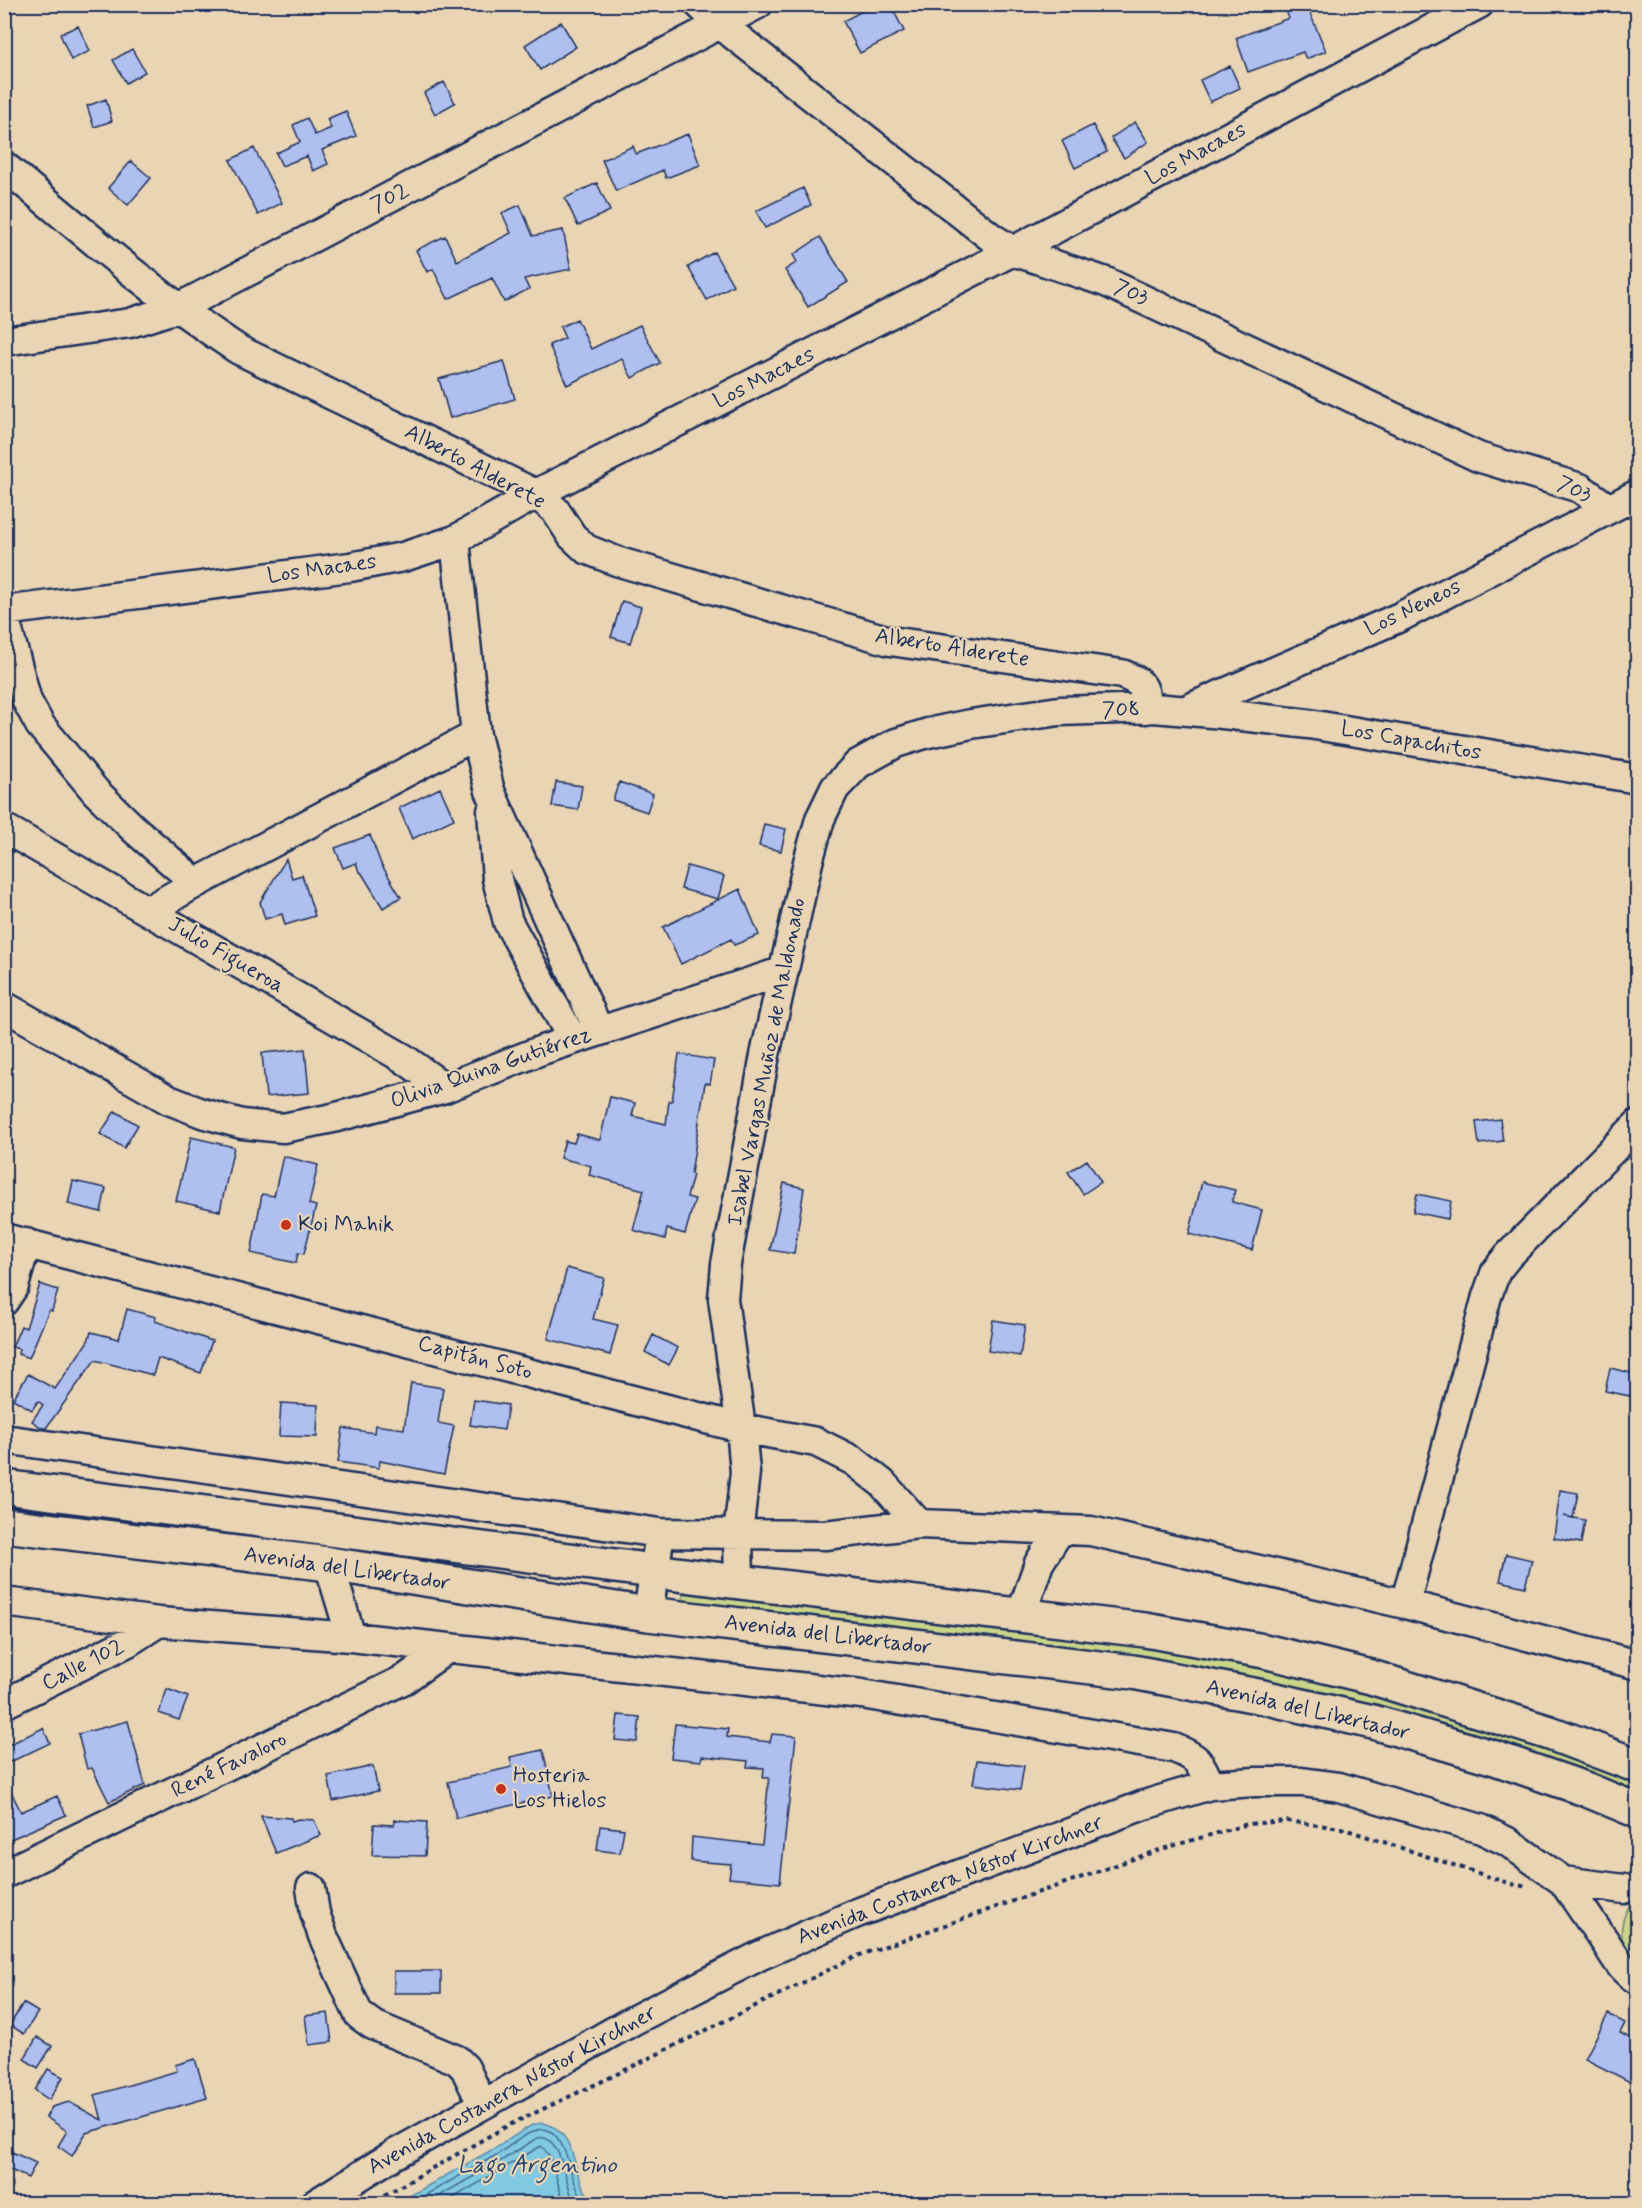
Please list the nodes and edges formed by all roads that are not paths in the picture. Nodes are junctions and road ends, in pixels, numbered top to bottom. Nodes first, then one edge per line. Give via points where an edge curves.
1 (699, 4) edge
2 (758, 4) edge
3 (1479, 4) edge
4 (721, 25) junction
5 (4, 166) edge
6 (1013, 251) junction
7 (180, 307) junction
8 (4, 341) edge
9 (537, 494) junction
10 (1638, 494) edge
11 (1608, 508) junction
12 (455, 540) junction
13 (4, 611) edge
14 (4, 616) edge
15 (1146, 709) junction
16 (1059, 711) joint
17 (1184, 711) junction
18 (476, 735) junction
19 (1638, 779) edge
20 (490, 791) junction
21 (4, 828) edge
22 (196, 883) junction
23 (149, 910) junction
24 (784, 971) junction
25 (4, 1006) edge
26 (586, 1036) junction
27 (445, 1088) junction
28 (1638, 1124) edge
29 (15, 1241) edge
30 (4, 1301) edge
31 (741, 1428) junction
32 (4, 1439) edge
33 (4, 1487) edge
34 (919, 1524) junction
35 (4, 1525) edge
36 (1060, 1530) junction
37 (660, 1533) junction
38 (738, 1534) junction
39 (329, 1564) junction
40 (653, 1571) junction
41 (739, 1582) junction
42 (4, 1602) edge
43 (1406, 1604) junction
44 (648, 1614) junction
45 (1021, 1615) junction
46 (159, 1622) junction
47 (351, 1637) junction
48 (448, 1648) junction
49 (1638, 1665) edge
50 (4, 1704) edge
51 (1638, 1766) edge
52 (1210, 1785) junction
53 (1638, 1811) edge
54 (4, 1874) edge
55 (1563, 1881) junction
56 (1631, 1884) edge
57 (311, 1887) dead end
58 (1609, 1948) junction
59 (1638, 1980) edge
60 (482, 2104) junction
61 (315, 2204) edge

1 - 4 street, 703
2 - 4 street, 702
3 - 6 street, Los Macaes
4 - 6 street, 703
4 - 7 street, 702
5 - 7 street, Alberto Alderete via 140,279
6 - 9 street, Los Macaes
6 - 11 street, 703 via 1106,282 1478,457 1580,488
7 - 8 street, 702 via 130,323
7 - 9 street, Alberto Alderete via 239,350
9 - 12 street, Los Macaes
9 - 15 street, Alberto Alderete via 586,549 616,561 890,641 1122,674 1140,682
10 - 11 street, Los Neneos
11 - 17 street, Los Neneos via 1400,617
12 - 13 street, Los Macaes via 403,557 350,567
12 - 18 street
14 - 22 street via 27,701 40,725 96,792
15 - 16 street, 708
15 - 17 street, 708
16 - 24 street, Isabel Vargas Muñoz de Maldonado via 928,733 896,743 858,764 835,788 820,819
17 - 19 street, Los Capachitos via 1309,724
18 - 20 street
18 - 22 street
20 - 26 street
20 - 26 street via 497,879 508,922
21 - 23 street, Julio Figueroa
22 - 23 street
23 - 27 street, Julio Figueroa via 403,1058
24 - 26 street, Olivia Quina Gutiérrez
24 - 31 street, Isabel Vargas Muñoz de Maldonado via 726,1264 723,1299
25 - 27 street, Olivia Quina Gutiérrez via 169,1100 242,1124 283,1128
26 - 27 street, Olivia Quina Gutiérrez
28 - 43 street via 1496,1271
29 - 30 street via 14,1286
29 - 31 street, Capitán Soto
31 - 34 street, Capitán Soto via 816,1442 854,1461 882,1483
31 - 38 street, Isabel Vargas Muñoz de Maldonado via 745,1472
32 - 37 street
33 - 40 main road, Avenida del Libertador
34 - 36 street
34 - 38 street via 825,1535
35 - 39 main road, Avenida del Libertador
36 - 43 street via 1091,1531
36 - 45 street via 1039,1563
37 - 38 street
37 - 40 street
38 - 41 street, Isabel Vargas Muñoz de Maldonado
39 - 44 main road, Avenida del Libertador
39 - 47 street
40 - 41 main road, Avenida del Libertador
40 - 44 street
41 - 45 main road, Avenida del Libertador
42 - 46 street
43 - 49 street
44 - 53 main road, Avenida del Libertador via 1133,1672 1263,1696 1373,1722 1495,1758
45 - 51 main road, Avenida del Libertador via 1145,1630 1264,1651 1371,1677 1550,1733
46 - 47 street
46 - 50 street, Calle 102 via 128,1642
47 - 48 street
48 - 52 street via 862,1694 1162,1746 1190,1754 1199,1762
48 - 54 street, René Favaloro via 405,1679
52 - 55 street, Avenida Costanera Néstor Kirchner via 1302,1782 1339,1787 1481,1829 1508,1842
52 - 60 street, Avenida Costanera Néstor Kirchner via 1144,1805 846,1918 759,1956
55 - 56 street, Avenida Costanera Néstor Kirchner
55 - 58 street
56 - 58 street via 1614,1901 1608,1916
57 - 60 street via 323,1936 359,2015 373,2025 457,2060 465,2068
58 - 59 street via 1617,1962
60 - 61 street, Avenida Costanera Néstor Kirchner

